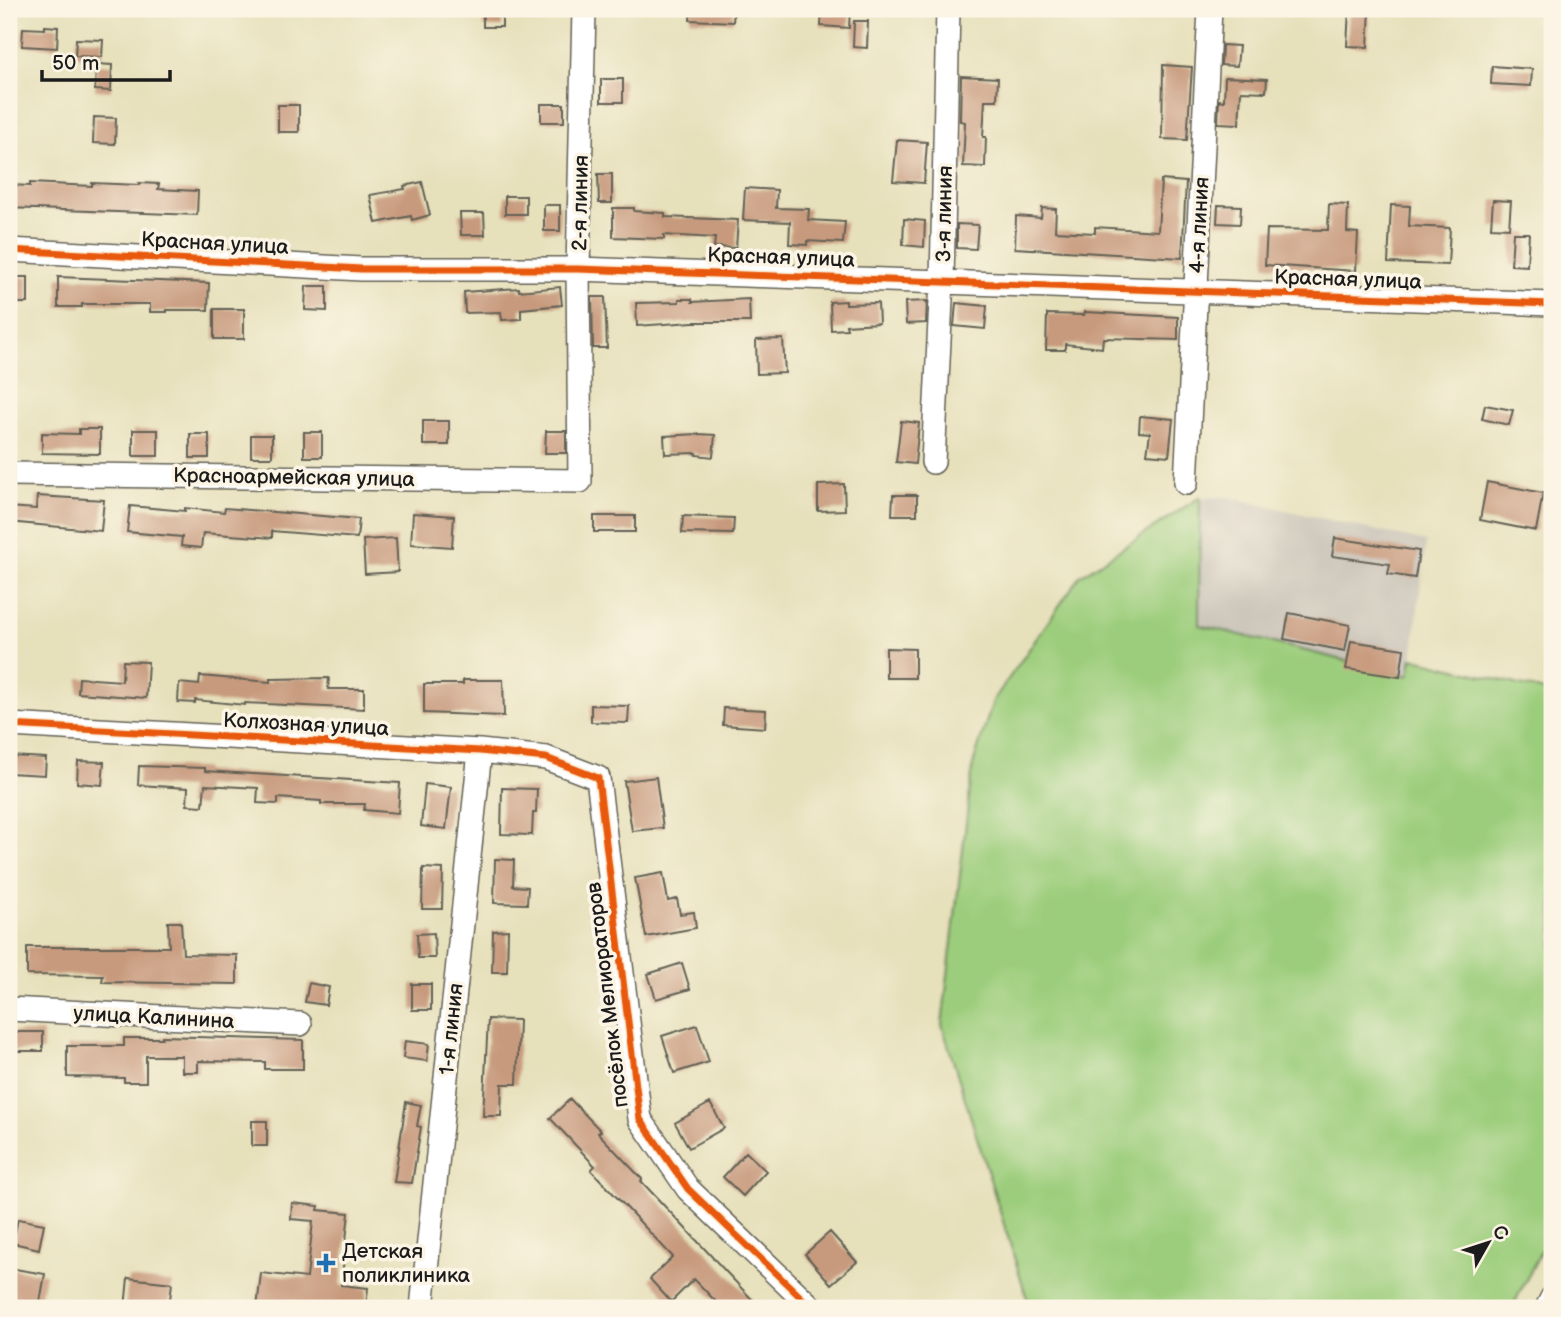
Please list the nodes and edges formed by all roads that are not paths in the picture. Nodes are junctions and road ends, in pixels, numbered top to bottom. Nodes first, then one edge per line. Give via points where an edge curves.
1 (584, 9) edge
2 (948, 9) edge
3 (1210, 9) edge
4 (9, 250) edge
5 (578, 268) junction
6 (942, 280) junction
7 (1195, 292) junction
8 (1552, 304) edge
9 (933, 462) dead end
10 (9, 474) edge
11 (580, 481) joint
12 (1186, 483) dead end
13 (9, 725) edge
14 (480, 751) junction
15 (598, 778) joint
16 (9, 1009) edge
17 (300, 1024) dead end
18 (1552, 1298) edge
19 (422, 1308) edge
20 (812, 1308) edge
21 (1547, 1308) edge

1 - 5 street, 2-я линия
2 - 6 street, 3-я линия
3 - 7 street, 4-я линия
4 - 5 street, Красная улица via 361,269
5 - 6 street, Красная улица
5 - 11 street, 2-я линия
6 - 7 street, Красная улица
6 - 9 street, 3-я линия
7 - 8 street, Красная улица
7 - 12 street, 4-я линия
10 - 11 street, Красноармейская улица
13 - 14 street, Колхозная улица
14 - 15 street, Колхозная улица via 546,758
14 - 19 street, 1-я линия
15 - 20 street, посёлок Мелиораторов via 640,1119 688,1189
16 - 17 street, улица Калинина
18 - 21 street

